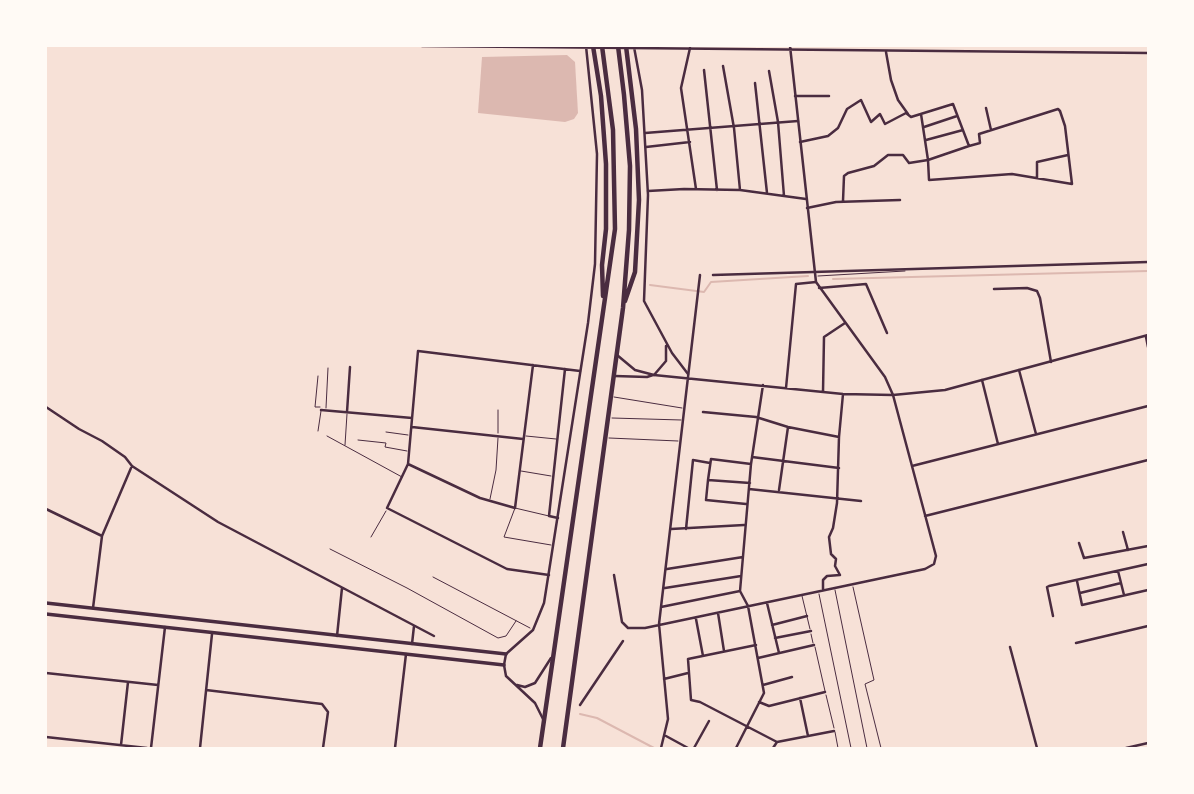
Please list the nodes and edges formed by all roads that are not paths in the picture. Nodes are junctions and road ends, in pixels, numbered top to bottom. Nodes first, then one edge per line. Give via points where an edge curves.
1 (422, 46) edge
2 (586, 46) edge
3 (593, 46) edge
4 (602, 46) edge
5 (618, 46) edge
6 (626, 46) edge
7 (635, 46) edge
8 (790, 46) edge
9 (690, 48) junction
10 (791, 51) junction
11 (886, 52) junction
12 (1149, 53) edge
13 (723, 66) dead end
14 (704, 70) dead end
15 (769, 71) dead end
16 (755, 83) dead end
17 (795, 96) junction
18 (830, 96) dead end
19 (986, 108) dead end
20 (908, 114) junction
21 (921, 114) junction
22 (957, 116) junction
23 (798, 121) junction
24 (778, 122) junction
25 (760, 124) junction
26 (733, 125) junction
27 (710, 127) junction
28 (924, 127) junction
29 (688, 128) junction
30 (963, 130) junction
31 (991, 130) junction
32 (645, 133) junction
33 (926, 141) junction
34 (690, 142) junction
35 (800, 142) junction
36 (969, 146) junction
37 (646, 147) junction
38 (1068, 155) junction
39 (928, 160) junction
40 (1037, 178) junction
41 (696, 189) junction
42 (717, 190) junction
43 (740, 190) junction
44 (648, 191) junction
45 (767, 193) junction
46 (784, 196) junction
47 (806, 199) junction
48 (900, 200) dead end
49 (843, 201) junction
50 (807, 208) junction
51 (1149, 262) edge
52 (942, 269) dead end
53 (814, 274) junction
54 (700, 275) dead end
55 (713, 275) dead end
56 (816, 282) junction
57 (819, 288) junction
58 (994, 289) dead end
59 (604, 307) junction
60 (623, 308) junction
61 (845, 323) junction
62 (657, 327) junction
63 (887, 333) dead end
64 (1147, 336) edge
65 (1149, 347) edge
66 (617, 355) junction
67 (1051, 362) junction
68 (533, 365) junction
69 (350, 367) dead end
70 (328, 368) dead end
71 (565, 369) junction
72 (580, 370) junction
73 (1019, 370) junction
74 (654, 375) junction
75 (318, 376) dead end
76 (615, 376) junction
77 (688, 376) junction
78 (982, 380) junction
79 (763, 385) junction
80 (786, 388) junction
81 (822, 391) junction
82 (843, 394) junction
83 (893, 395) junction
84 (612, 397) junction
85 (1149, 405) edge
86 (46, 407) edge
87 (684, 408) junction
88 (321, 410) junction
89 (326, 410) junction
90 (498, 410) dead end
91 (347, 412) junction
92 (703, 412) dead end
93 (756, 417) junction
94 (412, 418) junction
95 (609, 418) junction
96 (683, 419) junction
97 (412, 427) junction
98 (788, 427) junction
99 (318, 431) dead end
100 (386, 432) dead end
101 (1035, 434) junction
102 (411, 435) junction
103 (327, 436) dead end
104 (839, 437) junction
105 (498, 438) junction
106 (523, 438) junction
107 (607, 438) junction
108 (557, 439) junction
109 (358, 440) dead end
110 (680, 441) junction
111 (999, 444) junction
112 (345, 445) junction
113 (410, 451) junction
114 (752, 457) junction
115 (1149, 460) edge
116 (711, 461) junction
117 (783, 461) junction
118 (408, 464) junction
119 (751, 464) junction
120 (132, 466) junction
121 (912, 466) junction
122 (839, 468) junction
123 (519, 471) junction
124 (553, 476) junction
125 (402, 478) junction
126 (708, 480) junction
127 (750, 483) junction
128 (749, 489) junction
129 (779, 491) junction
130 (837, 498) junction
131 (490, 501) junction
132 (861, 501) dead end
133 (747, 504) junction
134 (515, 508) junction
135 (46, 509) edge
136 (387, 509) junction
137 (549, 516) junction
138 (925, 516) junction
139 (558, 518) junction
140 (744, 525) junction
141 (670, 529) junction
142 (686, 529) junction
143 (1123, 532) dead end
144 (102, 536) junction
145 (371, 537) dead end
146 (1079, 543) dead end
147 (553, 546) junction
148 (1149, 546) edge
149 (330, 549) dead end
150 (1128, 550) junction
151 (743, 557) junction
152 (1149, 564) edge
153 (665, 569) junction
154 (1118, 571) junction
155 (550, 575) junction
156 (614, 575) dead end
157 (741, 576) junction
158 (433, 577) dead end
159 (1077, 581) junction
160 (1121, 583) junction
161 (852, 584) junction
162 (342, 588) junction
163 (834, 588) junction
164 (663, 589) junction
165 (1149, 590) edge
166 (740, 591) junction
167 (821, 591) junction
168 (1080, 593) junction
169 (802, 594) junction
170 (1124, 596) junction
171 (46, 603) edge
172 (766, 603) junction
173 (748, 606) junction
174 (661, 607) junction
175 (93, 608) junction
176 (718, 613) junction
177 (46, 614) edge
178 (1053, 616) dead end
179 (166, 617) junction
180 (807, 617) junction
181 (696, 619) junction
182 (516, 621) junction
183 (214, 622) junction
184 (659, 624) junction
185 (414, 625) junction
186 (772, 625) junction
187 (1149, 626) edge
188 (165, 627) junction
189 (533, 630) junction
190 (811, 631) junction
191 (212, 633) junction
192 (337, 636) junction
193 (434, 636) dead end
194 (775, 638) junction
195 (623, 641) dead end
196 (1076, 643) dead end
197 (412, 644) junction
198 (756, 645) junction
199 (814, 645) junction
200 (1010, 647) dead end
201 (724, 652) junction
202 (779, 653) junction
203 (406, 654) junction
204 (506, 654) junction
205 (553, 655) junction
206 (703, 656) junction
207 (758, 658) junction
208 (505, 665) junction
209 (46, 673) edge
210 (689, 673) junction
211 (792, 677) dead end
212 (664, 679) junction
213 (128, 682) junction
214 (512, 684) junction
215 (158, 685) junction
216 (763, 685) junction
217 (206, 690) junction
218 (825, 692) junction
219 (800, 698) junction
220 (759, 702) junction
221 (580, 705) dead end
222 (544, 721) junction
223 (709, 721) dead end
224 (748, 726) junction
225 (834, 731) junction
226 (666, 736) junction
227 (808, 736) junction
228 (46, 737) edge
229 (777, 742) junction
230 (1149, 743) edge
231 (121, 746) junction
232 (149, 748) edge
233 (200, 748) edge
234 (323, 748) edge
235 (395, 748) edge
236 (540, 748) edge
237 (563, 748) edge
238 (661, 748) edge
239 (688, 748) edge
240 (694, 748) edge
241 (736, 748) edge
242 (773, 748) edge
243 (838, 748) edge
244 (851, 748) edge
245 (867, 748) edge
246 (881, 748) edge
247 (1037, 748) edge
248 (1126, 748) edge

1 - 2 street
2 - 7 street
2 - 72 street via 597,154 597,205 595,264
3 - 59 highway via 604,130
4 - 59 highway via 613,130 615,229
5 - 60 highway via 628,130 629,230
6 - 60 highway via 636,129 638,230 635,272
7 - 9 street
7 - 32 street
8 - 10 street
9 - 10 street
9 - 29 street via 681,88
10 - 11 street
10 - 17 street
11 - 12 street
11 - 20 street via 898,100
13 - 26 street
14 - 27 street
15 - 24 street
16 - 25 street
17 - 18 street
17 - 23 street
19 - 31 street
20 - 21 street
20 - 35 street via 886,124 880,114 871,122 861,100 847,109 838,128 828,136
21 - 22 street via 953,104
21 - 28 street
22 - 28 street
22 - 30 street
23 - 24 street
23 - 35 street
24 - 25 street
24 - 46 street
25 - 26 street
25 - 45 street
26 - 27 street
26 - 43 street
27 - 29 street
27 - 42 street
28 - 33 street
29 - 32 street
29 - 34 street
30 - 33 street
30 - 36 street
31 - 36 street via 979,134 980,143
31 - 38 street via 1058,109
32 - 37 street
33 - 39 street
34 - 37 street
34 - 41 street
35 - 47 street
36 - 39 street
37 - 44 street
38 - 40 street via 1037,162
38 - 40 street via 1072,184
39 - 40 street via 929,180 1012,174
39 - 49 street via 909,163 903,155 888,155 874,166 848,173
41 - 42 street
41 - 44 street
42 - 43 street
43 - 45 street
44 - 62 street via 643,295
45 - 46 street
46 - 47 street
47 - 50 street
48 - 49 street
49 - 50 street
50 - 53 street
51 - 53 street
52 - 53 lane
53 - 55 street
53 - 56 street
54 - 77 street
56 - 57 street
56 - 80 street via 796,284
57 - 61 street
57 - 63 street via 866,285
58 - 67 street via 1037,291
59 - 205 highway
60 - 66 highway
61 - 81 street via 824,337
61 - 83 street
62 - 74 street via 667,358
62 - 77 street
64 - 65 street
64 - 67 street
66 - 74 street via 635,370
66 - 76 highway
67 - 73 street
68 - 71 street
68 - 94 street via 418,351
68 - 106 street
69 - 91 street
70 - 89 lane
71 - 72 street
71 - 108 street
72 - 139 street
73 - 78 street
73 - 101 street
74 - 76 street
74 - 77 street
75 - 88 lane via 315,407
76 - 84 highway
77 - 79 street
77 - 87 street
78 - 83 street via 945,390
78 - 111 street
79 - 80 street
79 - 93 street
80 - 81 street
81 - 82 street
82 - 83 street
82 - 104 street
83 - 121 street
84 - 87 lane
84 - 95 highway
85 - 101 street
86 - 120 street via 120,453
87 - 96 street
88 - 89 street
88 - 99 lane
89 - 91 street
90 - 105 lane
91 - 94 street
91 - 112 lane
92 - 93 street
93 - 98 street
93 - 114 street
94 - 97 street
95 - 96 lane
95 - 107 highway
96 - 110 street
97 - 102 street
97 - 105 street
98 - 104 street
98 - 117 street
100 - 102 lane
101 - 111 street
102 - 113 street
103 - 112 lane
104 - 122 street
105 - 106 street
105 - 131 lane
106 - 108 lane
106 - 123 street
107 - 110 lane
107 - 237 highway
108 - 124 street
109 - 113 lane
110 - 141 street
111 - 121 street
112 - 125 lane
113 - 118 street
114 - 117 street
114 - 119 street
115 - 138 street
116 - 119 street
116 - 126 street
116 - 142 street via 693,460
117 - 122 street
117 - 129 street
118 - 125 street
118 - 131 street
119 - 127 street
120 - 144 street
120 - 162 street via 218,522
121 - 138 street
122 - 130 street
123 - 124 lane
123 - 134 street
124 - 137 street
125 - 136 street
126 - 127 street
126 - 133 street via 706,500
127 - 128 street
128 - 129 street
128 - 133 street
129 - 130 street
130 - 132 street
130 - 167 street via 829,537 840,575 827,576
131 - 134 street
133 - 140 street
134 - 137 lane
134 - 147 lane via 505,539
135 - 144 street
136 - 145 lane
136 - 155 street via 507,569
137 - 139 street
138 - 161 street via 934,564
139 - 147 street
140 - 142 street
140 - 151 street
141 - 142 street
141 - 153 street
143 - 150 street
144 - 175 street
146 - 150 street via 1084,558
147 - 155 street
148 - 150 street
149 - 182 lane via 498,638 506,636
151 - 153 street
151 - 157 street
152 - 154 street
153 - 164 street
154 - 159 street
154 - 160 street
155 - 189 street
156 - 184 street via 622,622 628,628
157 - 164 street
157 - 166 street
158 - 182 lane
159 - 168 street
159 - 178 street via 1047,587
160 - 168 street
160 - 170 street
161 - 163 street
161 - 246 lane via 874,680 865,684
162 - 185 street
162 - 192 street
163 - 167 street
163 - 245 lane
164 - 174 street
165 - 170 street
166 - 173 street
166 - 174 street
167 - 169 street
167 - 244 lane
168 - 170 street via 1082,605
169 - 172 street
169 - 180 lane
171 - 175 main road
172 - 173 street
172 - 186 street
173 - 176 street
173 - 198 street
174 - 184 street
175 - 179 main road
176 - 181 street
176 - 201 street
177 - 188 main road
179 - 183 main road
179 - 188 main road
180 - 186 street
180 - 190 lane
181 - 184 street
181 - 206 street
182 - 189 lane
183 - 191 main road
183 - 192 main road
184 - 212 street
185 - 193 street
185 - 197 street
186 - 194 street
187 - 196 street
188 - 191 main road
188 - 215 street
189 - 204 street
190 - 194 street
190 - 199 lane
191 - 203 main road
191 - 217 street
192 - 197 main road
194 - 202 street
195 - 221 street
197 - 203 main road
197 - 204 main road
198 - 201 street
198 - 207 street
199 - 202 street
199 - 218 lane
200 - 247 street
201 - 206 street
202 - 207 street
203 - 208 main road
203 - 235 street
204 - 208 street
205 - 214 street via 535,683 525,687
205 - 222 highway
206 - 210 street via 688,659
207 - 216 street
208 - 214 street
209 - 213 street
210 - 212 street
210 - 224 street via 691,700
211 - 216 street
212 - 226 street
213 - 215 street
213 - 231 street
214 - 222 street via 534,703
215 - 232 street
216 - 220 street
217 - 233 street
217 - 234 street via 322,704 328,712
218 - 219 street
218 - 225 lane
219 - 220 street via 769,706
219 - 227 street
220 - 224 street
222 - 236 highway
223 - 240 street
224 - 229 street
224 - 241 street
225 - 227 street
225 - 243 lane
226 - 238 street
226 - 239 street
227 - 229 street
228 - 231 street
229 - 242 street
230 - 248 street
231 - 232 street

